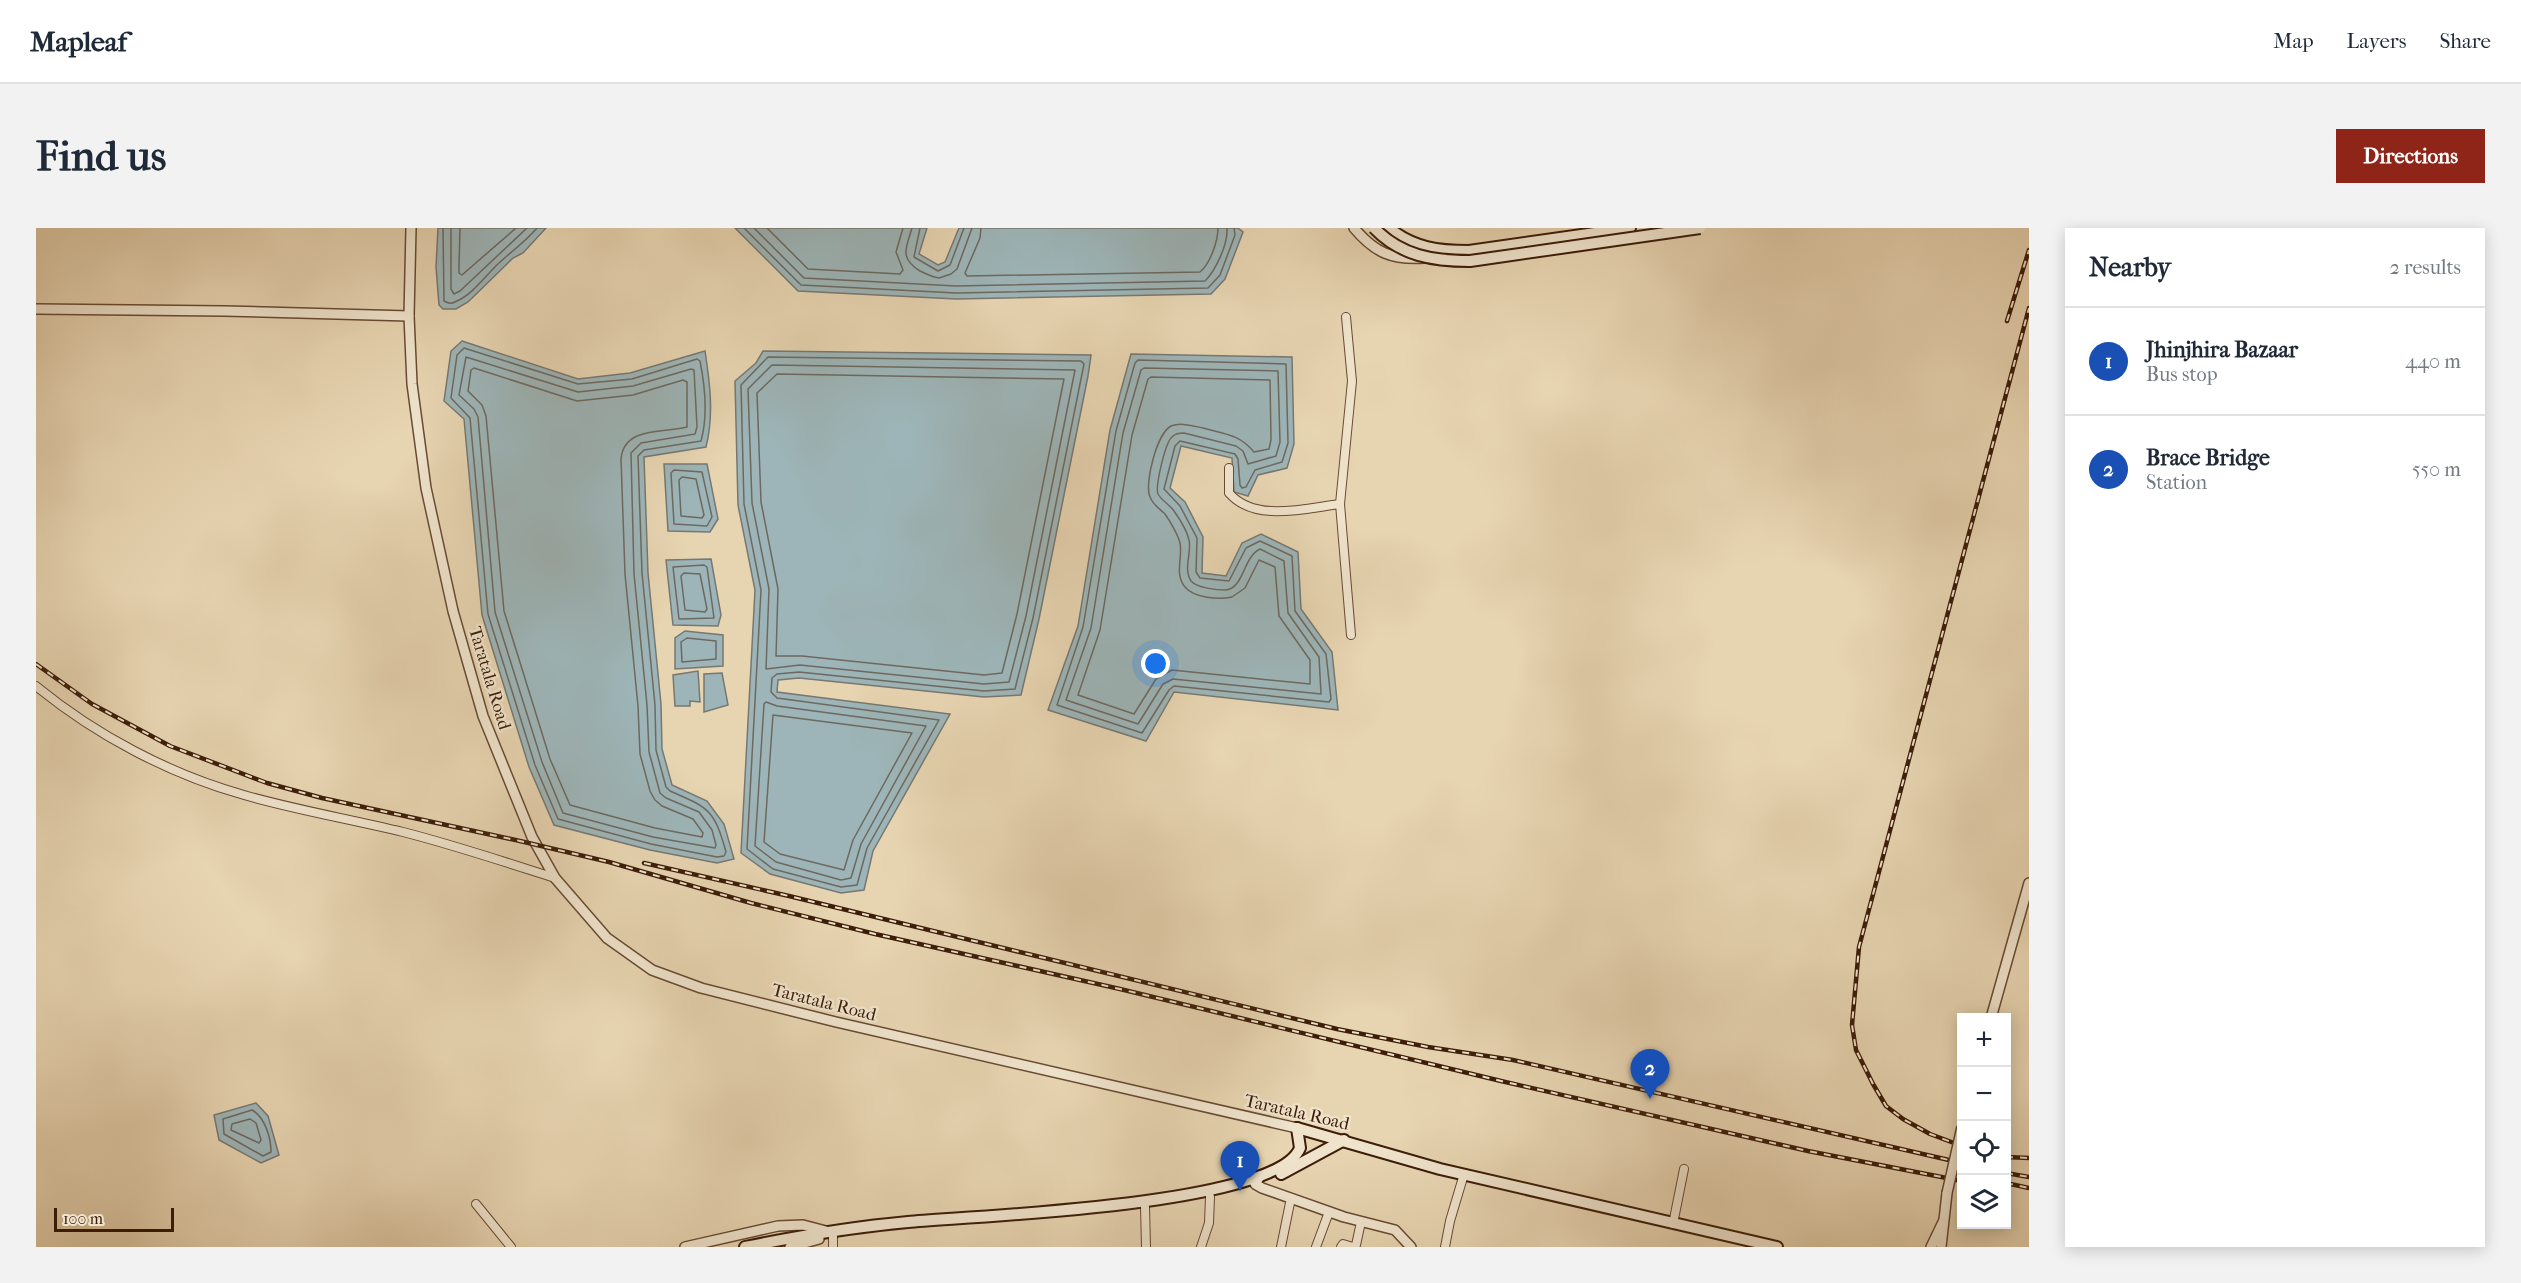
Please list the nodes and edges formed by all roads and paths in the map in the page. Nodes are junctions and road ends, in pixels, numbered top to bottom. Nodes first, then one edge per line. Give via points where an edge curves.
1 (411, 228) edge
2 (1354, 228) edge
3 (1374, 228) edge
4 (1389, 228) edge
5 (1630, 228) edge
6 (1682, 228) edge
7 (1700, 228) edge
8 (36, 309) edge
9 (409, 316) junction
10 (1346, 317) dead end
11 (1229, 468) dead end
12 (1340, 504) junction
13 (1351, 634) dead end
14 (36, 686) edge
15 (555, 878) junction
16 (2029, 883) edge
17 (1992, 1013) edge
18 (1297, 1128) junction
19 (1344, 1140) junction
20 (1957, 1149) edge
21 (1684, 1169) dead end
22 (1464, 1174) junction
23 (1258, 1180) junction
24 (1210, 1197) junction
25 (1292, 1198) junction
26 (476, 1204) dead end
27 (1144, 1207) junction
28 (1329, 1212) junction
29 (1361, 1222) junction
30 (1943, 1222) junction
31 (1673, 1224) junction
32 (828, 1239) edge
33 (786, 1242) edge
34 (802, 1246) edge
35 (511, 1247) edge
36 (685, 1247) edge
37 (745, 1247) edge
38 (1146, 1247) edge
39 (1201, 1247) edge
40 (1281, 1247) edge
41 (1316, 1247) edge
42 (1341, 1247) edge
43 (1411, 1247) edge
44 (1445, 1247) edge
45 (1777, 1247) edge
46 (1931, 1247) edge
47 (1941, 1247) edge

1 - 9 street, Taratala Road
2 - 6 street via 1387,255 1405,259 1514,253
3 - 7 main road, bridge via 1413,254 1435,260 1470,261
4 - 5 main road via 1417,245 1446,251
8 - 9 street
9 - 15 street, Taratala Road via 412,384 426,488 453,611 499,758 532,837
10 - 12 street via 1352,381
11 - 12 street via 1229,493 1263,511
12 - 13 street
14 - 15 street via 63,709 116,741 195,779 243,795 402,832
15 - 18 street, Taratala Road via 607,938 635,960 675,980 836,1022
16 - 17 street
18 - 19 main road, Taratala Road
18 - 23 main road via 1299,1152
19 - 22 main road, Taratala Road
19 - 23 main road via 1293,1168
20 - 30 street, bridge
21 - 31 street
22 - 31 main road, Taratala Road
22 - 44 street
23 - 24 main road
23 - 25 street
23 - 32 main road via 1134,1202
24 - 27 main road
24 - 39 street via 1209,1223
25 - 28 street
25 - 40 street
26 - 35 street
27 - 32 main road via 914,1227
27 - 38 street
28 - 29 street
28 - 41 street
29 - 42 street via 1356,1245
29 - 43 street via 1395,1230
30 - 46 street
30 - 47 street
31 - 45 main road, Taratala Road
32 - 33 main road
32 - 34 street
32 - 36 street via 803,1225 778,1226
33 - 34 street
33 - 37 main road

